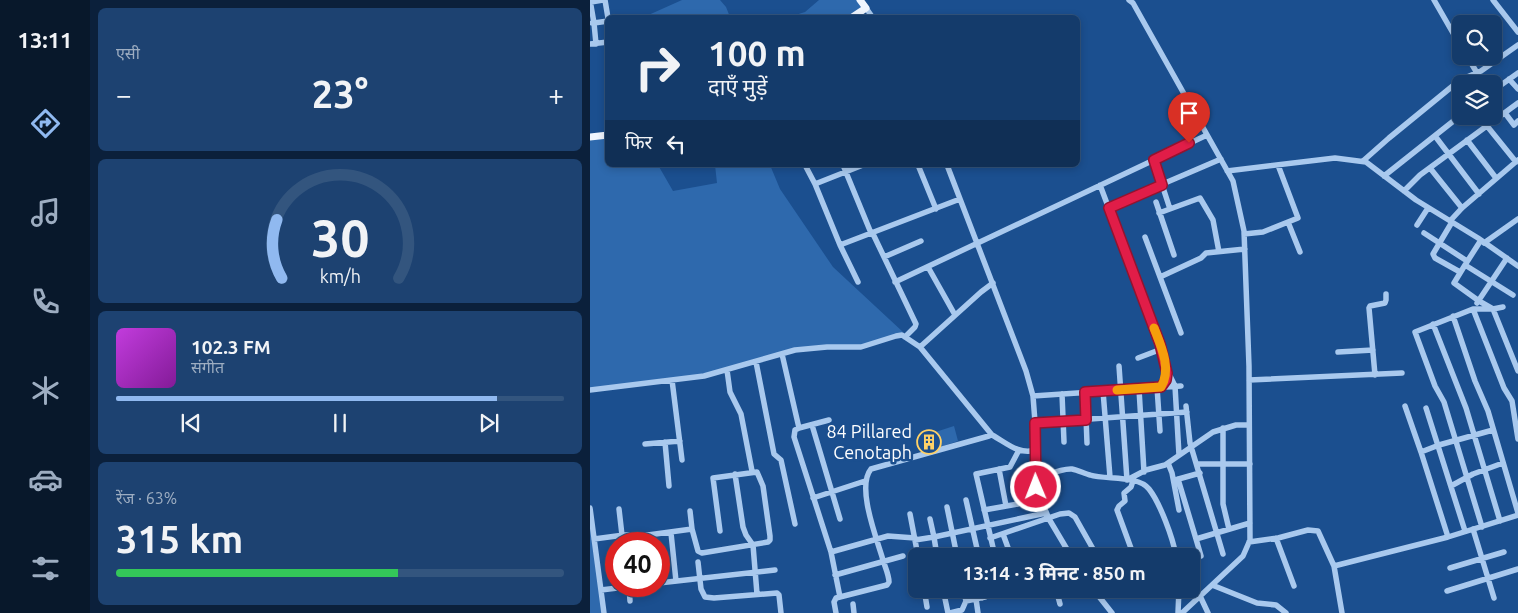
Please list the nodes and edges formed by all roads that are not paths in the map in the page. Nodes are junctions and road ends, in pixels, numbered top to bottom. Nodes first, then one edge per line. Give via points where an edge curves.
1 (604, 0) edge
2 (860, 0) edge
3 (1434, 0) edge
4 (1493, 0) edge
5 (1133, 1) edge
6 (590, 2) edge
7 (866, 8) junction
8 (607, 15) edge
9 (856, 15) edge
10 (871, 15) edge
11 (605, 21) edge
12 (592, 23) edge
13 (1452, 31) edge
14 (1518, 32) edge
15 (593, 44) edge
16 (1518, 45) edge
17 (1472, 65) edge
18 (1518, 72) edge
19 (1477, 73) junction
20 (1509, 79) junction
21 (1502, 84) edge
22 (1518, 89) edge
23 (1518, 103) edge
24 (1505, 113) junction
25 (1518, 121) edge
26 (1452, 122) edge
27 (1487, 126) junction
28 (605, 135) edge
29 (1207, 135) junction
30 (1435, 136) junction
31 (590, 137) edge
32 (1467, 140) junction
33 (1448, 154) junction
34 (1221, 159) junction
35 (1154, 160) junction
36 (1363, 161) junction
37 (1517, 161) edge
38 (1278, 165) junction
39 (806, 167) edge
40 (844, 167) edge
41 (858, 167) edge
42 (919, 167) edge
43 (948, 167) edge
44 (1430, 168) junction
45 (1227, 171) junction
46 (846, 172) junction
47 (1384, 176) junction
48 (1496, 178) junction
49 (815, 184) junction
50 (1100, 185) junction
51 (1162, 185) junction
52 (1404, 191) junction
53 (1479, 194) junction
54 (960, 199) junction
55 (1156, 202) dead end
56 (1109, 208) junction
57 (1428, 208) junction
58 (1462, 208) junction
59 (936, 209) junction
60 (1170, 209) junction
61 (1159, 212) junction
62 (1518, 219) edge
63 (1288, 222) junction
64 (1451, 222) junction
65 (1418, 225) dead end
66 (871, 234) junction
67 (1244, 234) junction
68 (1424, 234) dead end
69 (1145, 238) dead end
70 (921, 241) dead end
71 (1482, 241) junction
72 (1439, 243) junction
73 (977, 244) junction
74 (840, 245) junction
75 (1245, 249) junction
76 (1219, 252) junction
77 (1300, 252) dead end
78 (1174, 254) dead end
79 (884, 257) junction
80 (1507, 258) junction
81 (1466, 263) junction
82 (1518, 266) edge
83 (928, 267) junction
84 (1460, 272) junction
85 (1160, 277) junction
86 (1492, 281) junction
87 (858, 282) dead end
88 (895, 282) junction
89 (992, 283) junction
90 (1386, 294) dead end
91 (1513, 295) dead end
92 (1479, 301) junction
93 (1503, 307) dead end
94 (1473, 309) junction
95 (1493, 309) junction
96 (955, 315) junction
97 (1453, 316) junction
98 (1433, 324) junction
99 (1181, 333) dead end
100 (905, 337) junction
101 (920, 347) junction
102 (1160, 348) junction
103 (1372, 350) junction
104 (1338, 352) dead end
105 (782, 354) junction
106 (1138, 358) dead end
107 (756, 362) junction
108 (1119, 366) dead end
109 (1166, 368) junction
110 (727, 370) junction
111 (1518, 371) edge
112 (1402, 373) dead end
113 (1375, 375) junction
114 (672, 380) junction
115 (1249, 380) junction
116 (1178, 386) junction
117 (1159, 387) junction
118 (1139, 389) junction
119 (590, 390) edge
120 (1121, 390) junction
121 (1103, 391) junction
122 (1085, 392) junction
123 (1062, 394) junction
124 (1032, 396) junction
125 (1405, 406) dead end
126 (1426, 408) dead end
127 (1176, 413) junction
128 (1158, 414) junction
129 (1141, 415) junction
130 (1123, 417) junction
131 (1106, 418) junction
132 (829, 420) dead end
133 (1086, 420) junction
134 (1063, 421) junction
135 (1035, 423) junction
136 (812, 425) junction
137 (1249, 425) junction
138 (799, 428) junction
139 (1223, 428) junction
140 (1493, 430) junction
141 (1160, 431) dead end
142 (1473, 435) junction
143 (992, 436) junction
144 (1456, 440) junction
145 (1518, 440) edge
146 (680, 441) junction
147 (664, 442) junction
148 (1064, 442) dead end
149 (1086, 443) dead end
150 (645, 444) dead end
151 (1439, 445) junction
152 (1191, 448) junction
153 (1019, 450) junction
154 (1036, 450) junction
155 (1421, 452) junction
156 (1179, 455) junction
157 (682, 460) dead end
158 (1168, 462) junction
159 (1503, 463) junction
160 (1197, 464) junction
161 (1223, 464) junction
162 (1250, 464) junction
163 (999, 469) junction
164 (1484, 470) junction
165 (752, 471) junction
166 (1144, 472) junction
167 (1200, 473) junction
168 (735, 474) junction
169 (1467, 477) junction
170 (1110, 478) junction
171 (1035, 479) junction
172 (1130, 480) junction
173 (1176, 480) junction
174 (866, 481) junction
175 (669, 486) dead end
176 (1451, 486) junction
177 (832, 492) junction
178 (813, 498) junction
179 (966, 500) dead end
180 (1018, 504) dead end
181 (1006, 506) junction
182 (947, 507) dead end
183 (590, 508) edge
184 (619, 509) dead end
185 (984, 510) junction
186 (1179, 510) dead end
187 (690, 511) dead end
188 (910, 514) dead end
189 (1518, 514) edge
190 (1047, 516) junction
191 (840, 519) dead end
192 (930, 519) dead end
193 (1500, 521) junction
194 (1250, 523) junction
195 (795, 524) dead end
196 (988, 526) junction
197 (1482, 527) junction
198 (973, 529) junction
199 (1229, 529) junction
200 (1473, 529) junction
201 (692, 530) junction
202 (622, 532) edge
203 (720, 532) dead end
204 (1465, 532) junction
205 (671, 533) joint
206 (952, 533) junction
207 (1218, 533) junction
208 (1003, 534) junction
209 (1448, 536) junction
210 (934, 537) junction
211 (605, 538) edge
212 (990, 538) junction
213 (1276, 538) junction
214 (594, 539) junction
215 (877, 539) junction
216 (915, 539) junction
217 (1196, 539) junction
218 (1250, 542) junction
219 (753, 545) junction
220 (917, 548) edge
221 (936, 548) edge
222 (955, 548) edge
223 (977, 548) edge
224 (993, 548) edge
225 (1008, 548) edge
226 (1066, 548) edge
227 (1092, 548) edge
228 (1131, 548) edge
229 (1175, 548) edge
230 (831, 552) junction
231 (1504, 552) dead end
232 (1223, 554) dead end
233 (903, 556) dead end
234 (1201, 556) dead end
235 (1482, 559) junction
236 (698, 562) dead end
237 (884, 562) junction
238 (1334, 566) junction
239 (1450, 568) dead end
240 (1518, 569) edge
241 (775, 570) dead end
242 (755, 572) junction
243 (835, 575) junction
244 (699, 578) junction
245 (1488, 578) junction
246 (676, 581) junction
247 (670, 582) edge
248 (1212, 585) junction
249 (1294, 586) dead end
250 (601, 590) junction
251 (605, 590) edge
252 (1447, 591) dead end
253 (758, 594) junction
254 (1200, 596) joint
255 (630, 597) edge
256 (840, 597) junction
257 (926, 598) edge
258 (945, 598) edge
259 (965, 598) edge
260 (979, 598) joint
261 (1058, 598) edge
262 (1100, 598) edge
263 (1179, 598) edge
264 (1198, 598) edge
265 (1494, 598) dead end
266 (630, 601) dead end
267 (966, 601) junction
268 (852, 604) dead end
269 (1060, 604) dead end
270 (927, 607) dead end
271 (1189, 610) edge
272 (604, 613) edge
273 (781, 613) edge
274 (836, 613) edge
275 (854, 613) edge
276 (949, 613) edge
277 (978, 613) edge
278 (1112, 613) edge
279 (1180, 613) edge
280 (1208, 613) edge
281 (1286, 613) edge
282 (1342, 613) edge

1 - 6 street
1 - 8 street
2 - 7 main road
3 - 13 street
4 - 14 street
5 - 29 street
6 - 12 street
7 - 9 main road
7 - 10 street
11 - 12 street
12 - 15 street
16 - 19 street
17 - 19 street
18 - 20 street
19 - 36 street via 1460,80
20 - 21 street
20 - 22 street
23 - 24 street
24 - 25 street via 1514,125
24 - 27 street
26 - 30 street
27 - 32 street
27 - 37 street
28 - 31 main road
29 - 34 street
29 - 35 street
30 - 33 street
30 - 47 street
32 - 33 street
32 - 48 street
33 - 44 street
33 - 53 street
34 - 45 street
34 - 51 street
35 - 50 street
35 - 51 street
36 - 38 street via 1335,158
36 - 47 street
37 - 48 street
38 - 45 street
38 - 63 street via 1298,218
39 - 49 street
40 - 46 street
41 - 46 street
42 - 59 street
43 - 54 street
44 - 52 street
44 - 58 street
45 - 67 street via 1233,181
46 - 49 street
46 - 66 street
47 - 52 street
48 - 53 street
49 - 74 street
50 - 56 street
50 - 73 street
51 - 56 street
51 - 60 street
52 - 57 street
53 - 58 street
54 - 59 street
54 - 73 street
55 - 61 street
56 - 102 street
57 - 64 street
57 - 65 street
58 - 64 street
59 - 66 street
60 - 61 street
60 - 76 street via 1200,198 1213,220
61 - 78 street
62 - 71 street
63 - 67 street via 1263,232
63 - 77 street
64 - 71 street
64 - 72 street
66 - 74 street
66 - 79 street
67 - 75 street
68 - 72 street
69 - 85 street
70 - 79 street
71 - 80 street
71 - 81 street
72 - 81 street
72 - 84 street via 1433,256
73 - 83 street
73 - 89 street
74 - 87 street
75 - 76 street
75 - 115 street
76 - 85 street via 1206,253 1202,258
79 - 88 street
80 - 82 street
80 - 86 street
81 - 84 street
81 - 86 street
83 - 88 street
83 - 96 street
84 - 92 street via 1454,281 1456,285
85 - 99 street
86 - 91 street
86 - 92 street
88 - 100 street via 916,324
89 - 96 street
89 - 124 street via 1026,371
90 - 103 street via 1385,303 1369,308
92 - 94 street
92 - 95 street
93 - 95 street
94 - 95 street
94 - 97 street
94 - 145 street via 1512,401
95 - 111 street
96 - 101 street
97 - 98 street
97 - 140 street
98 - 142 street via 1460,389
98 - 144 street via 1415,332
100 - 101 street
100 - 105 street via 896,336 861,347 805,349
101 - 143 street
102 - 106 street
102 - 109 street
103 - 104 street
103 - 113 street
105 - 107 street
105 - 138 street
107 - 110 street
107 - 195 street via 774,451 780,460
108 - 120 street
109 - 116 street
109 - 117 street via 1166,378
110 - 114 street
110 - 165 street via 732,399 741,414
112 - 113 street
113 - 115 street
114 - 119 street
114 - 146 street
115 - 137 street
116 - 117 street
116 - 127 street
117 - 118 street
117 - 128 street
118 - 120 street
118 - 129 street
120 - 121 street
120 - 130 street
121 - 122 street
121 - 131 street
122 - 123 street
122 - 133 street
123 - 124 street
123 - 134 street
124 - 135 street
125 - 155 street
126 - 151 street
127 - 128 street
127 - 152 street via 1186,409
127 - 156 street
128 - 129 street
128 - 141 street
129 - 130 street
129 - 166 street
130 - 131 street
130 - 172 street
131 - 133 street
131 - 170 street
132 - 136 street
133 - 134 street
133 - 149 street
134 - 135 street
134 - 148 street
135 - 154 street
136 - 138 street
136 - 177 street
137 - 139 street
137 - 162 street
138 - 178 street via 795,430 794,437
139 - 152 street
139 - 161 street
140 - 142 street
140 - 159 street
142 - 144 street
142 - 164 street
143 - 153 street
143 - 174 street via 871,469
144 - 151 street
144 - 169 street
146 - 147 street
146 - 157 street
147 - 150 street
147 - 175 street
151 - 155 street
151 - 176 street
152 - 156 street
152 - 160 street
153 - 154 street
153 - 163 street via 1010,467
154 - 171 street
155 - 209 street
156 - 158 street
158 - 166 street
158 - 173 street
159 - 164 street
159 - 189 street
160 - 161 street
160 - 167 street
161 - 162 street
161 - 199 street via 1223,504
162 - 194 street
163 - 181 street
163 - 185 street via 976,474
164 - 169 street
164 - 193 street
165 - 168 street
165 - 219 street via 757,472 761,479 770,540
166 - 172 street
167 - 173 street
167 - 207 street
168 - 203 street via 713,478
168 - 219 street via 743,527
169 - 176 street
169 - 197 street
170 - 171 street via 1073,469
170 - 172 street
171 - 190 street
172 - 228 street via 1131,487 1124,493 1125,501 1117,510
172 - 229 street via 1149,489
173 - 186 street
173 - 217 street
174 - 177 street
174 - 215 street via 868,507
176 - 204 street
177 - 178 street
177 - 191 street
178 - 230 street
179 - 198 street
180 - 181 street
181 - 185 street
182 - 206 street
183 - 214 street
184 - 202 street
185 - 196 street
187 - 201 street
188 - 216 street
189 - 193 street
190 - 196 street
190 - 208 street
190 - 226 street
190 - 227 street via 1072,514
192 - 210 street
193 - 197 street
194 - 199 street
194 - 218 street
196 - 198 street
196 - 212 street
197 - 200 street
198 - 206 street
198 - 223 street
199 - 207 street
200 - 204 street
200 - 235 street
201 - 205 street
201 - 219 street via 699,553
204 - 209 street
205 - 246 street
206 - 210 street
206 - 222 street
207 - 217 street
207 - 232 street
208 - 212 street
208 - 225 street
209 - 238 street
210 - 216 street
210 - 221 street
211 - 214 street
212 - 224 street
213 - 218 street
213 - 238 street via 1308,530 1318,531
213 - 249 street
214 - 250 street
215 - 216 street via 894,535
215 - 230 street
215 - 237 street
216 - 220 street
217 - 234 street
218 - 248 street via 1244,556
219 - 242 street
230 - 243 street
231 - 235 street
233 - 237 street
235 - 239 street
235 - 245 street
236 - 244 street
237 - 243 street
237 - 256 street via 889,579 887,585
238 - 282 street
240 - 245 street
241 - 242 street
242 - 244 street
242 - 253 street
243 - 256 street
244 - 246 street
244 - 253 street via 705,597
245 - 252 street
245 - 265 street
246 - 247 street
248 - 254 street
248 - 281 street via 1257,603 1276,605
250 - 251 street
250 - 272 street
253 - 273 street via 777,593
254 - 280 street
255 - 266 street
256 - 274 street via 834,599
257 - 270 street
258 - 276 street
259 - 267 street
260 - 267 street
260 - 277 street
261 - 269 street
262 - 278 street
263 - 279 street
264 - 271 street
267 - 276 street via 962,610
268 - 275 street
271 - 279 street

